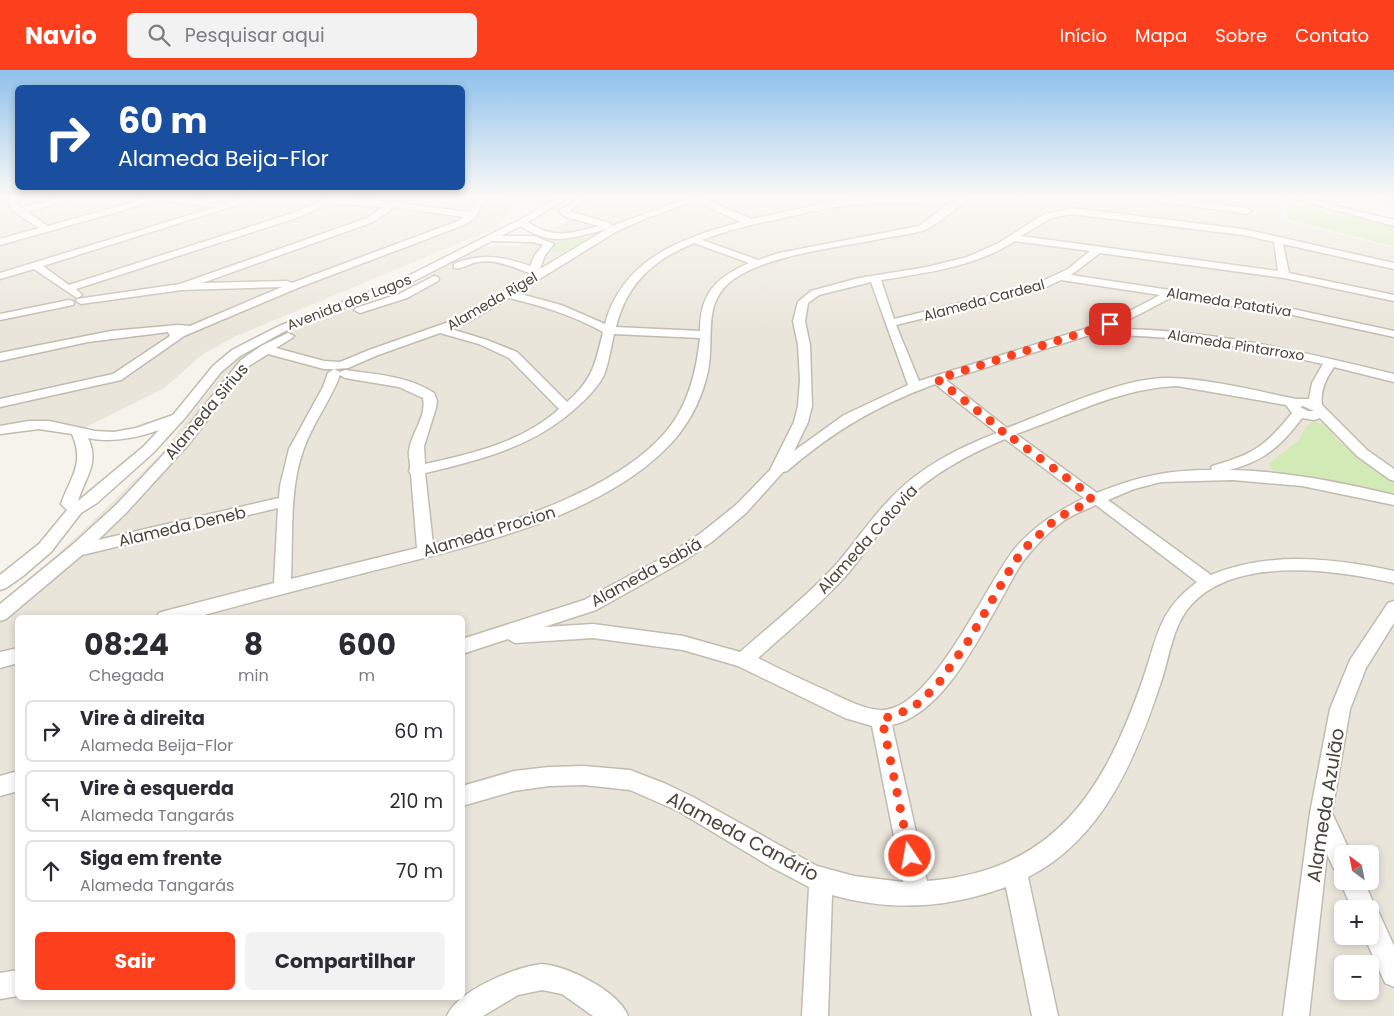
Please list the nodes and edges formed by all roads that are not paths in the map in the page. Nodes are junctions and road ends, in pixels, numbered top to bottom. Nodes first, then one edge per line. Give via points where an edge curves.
1 (110, 242) edge
2 (223, 242) edge
3 (309, 242) edge
4 (410, 242) edge
5 (484, 242) edge
6 (535, 242) edge
7 (554, 242) edge
8 (591, 242) edge
9 (690, 242) edge
10 (700, 242) edge
11 (849, 242) edge
12 (1006, 242) edge
13 (1042, 242) edge
14 (1278, 242) edge
15 (1288, 242) edge
16 (545, 248) junction
17 (1098, 250) junction
18 (570, 255) junction
19 (758, 263) junction
20 (35, 265) junction
21 (1394, 266) edge
22 (535, 269) junction
23 (547, 269) joint
24 (1284, 275) junction
25 (0, 276) edge
26 (1062, 277) junction
27 (875, 279) junction
28 (296, 284) junction
29 (182, 288) junction
30 (1170, 293) junction
31 (507, 294) junction
32 (75, 297) junction
33 (96, 298) joint
34 (1394, 298) edge
35 (52, 306) joint
36 (613, 313) junction
37 (0, 317) edge
38 (590, 320) junction
39 (1121, 320) junction
40 (890, 323) junction
41 (159, 330) joint
42 (441, 330) junction
43 (608, 330) junction
44 (178, 332) junction
45 (1086, 332) junction
46 (1141, 332) junction
47 (1394, 334) edge
48 (706, 335) junction
49 (265, 349) junction
50 (0, 357) edge
51 (1331, 362) junction
52 (342, 372) junction
53 (1394, 378) edge
54 (937, 379) junction
55 (915, 387) junction
56 (582, 396) junction
57 (555, 397) junction
58 (0, 403) edge
59 (1297, 407) junction
60 (567, 410) junction
61 (1319, 410) junction
62 (180, 415) junction
63 (801, 422) junction
64 (0, 430) edge
65 (78, 431) junction
66 (825, 433) junction
67 (1007, 433) junction
68 (1253, 459) junction
69 (416, 471) junction
70 (776, 472) junction
71 (1190, 475) junction
72 (1272, 476) junction
73 (1394, 476) edge
74 (1096, 499) junction
75 (1394, 500) edge
76 (287, 501) junction
77 (76, 509) junction
78 (77, 550) junction
79 (426, 551) junction
80 (1394, 577) edge
81 (1209, 582) junction
82 (0, 584) edge
83 (282, 588) junction
84 (590, 605) junction
85 (1394, 608) edge
86 (0, 614) edge
87 (177, 615) edge
88 (593, 631) junction
89 (495, 638) junction
90 (465, 646) edge
91 (15, 656) edge
92 (0, 660) edge
93 (743, 660) junction
94 (882, 719) junction
95 (15, 782) edge
96 (0, 786) edge
97 (465, 795) edge
98 (1321, 813) junction
99 (1335, 845) edge
100 (1015, 872) junction
101 (821, 879) junction
102 (918, 895) junction
103 (1379, 942) edge
104 (1394, 974) edge
105 (15, 984) edge
106 (0, 986) edge
107 (460, 1016) edge
108 (615, 1016) edge
109 (815, 1016) edge
110 (1045, 1016) edge
111 (1296, 1016) edge

1 - 20 street
2 - 32 street
3 - 29 street
4 - 28 street
5 - 62 street, Avenida dos Lagos via 404,282 255,341 217,369
6 - 16 street
7 - 16 street
8 - 18 street, Alameda Rigel
9 - 36 street via 639,273 622,294
10 - 19 street
11 - 19 street, Alameda Procion
12 - 27 street, Alameda Sabiá via 974,257
13 - 17 street
14 - 24 street
15 - 21 street
16 - 18 street
16 - 22 street
17 - 24 street
17 - 26 street, Alameda Cardeal
18 - 23 street, Alameda Rigel
19 - 48 street, Alameda Procion via 716,289 705,315
20 - 25 street
20 - 32 street
22 - 23 street
22 - 31 street, Alameda Rigel
22 - 49 street, Alameda Sirius via 487,257 469,260 403,296 314,325
24 - 34 street
26 - 30 street, Alameda Patativa
26 - 40 street, Alameda Cardeal via 1006,296
27 - 40 street
27 - 63 street, Alameda Sabiá via 825,289 804,302 799,322 806,380
28 - 29 street
28 - 44 street
29 - 33 street
30 - 39 street
30 - 47 street, Alameda Patativa via 1288,310
31 - 38 street via 558,307
31 - 42 street, Alameda Rigel
32 - 33 street
32 - 35 street
35 - 37 street
36 - 38 street
36 - 43 street
38 - 43 street
39 - 45 street
39 - 46 street, Alameda Pintarroxo
40 - 55 street
41 - 44 street
41 - 50 street via 76,341
42 - 52 street, Alameda Rigel via 365,356
42 - 57 street via 513,354
43 - 48 street
43 - 56 street via 596,377
44 - 58 street via 122,375 110,380
45 - 46 street, Alameda Pintarroxo
45 - 54 street
46 - 51 street, Alameda Pintarroxo via 1235,343
48 - 79 street, Alameda Procion via 698,388 692,404 680,424 647,458 618,479 565,507 516,526
49 - 52 street
49 - 78 street, Alameda Sirius via 245,363 183,442 121,509
51 - 53 street, Alameda Pintarroxo
51 - 61 street via 1314,399
52 - 69 street via 407,386 429,396 431,408 418,440
52 - 76 street, Alameda Rigel via 296,449 287,486
54 - 55 street
54 - 67 street
55 - 66 street via 860,411
56 - 57 street
56 - 60 street
57 - 60 street
59 - 61 street, Alameda Cotovia via 1313,416
59 - 67 street, Alameda Cotovia via 1200,385 1152,383 1118,391
59 - 68 street via 1276,443
60 - 69 street via 531,435 507,446
61 - 73 street via 1362,453
62 - 65 street via 153,428 128,434 105,436
62 - 77 street, Avenida dos Lagos via 136,462
63 - 66 street
63 - 70 street, Alameda Sabiá
64 - 65 street via 39,424 61,425
65 - 77 street via 85,444 86,455 82,475 69,504
66 - 70 street
67 - 74 street
67 - 93 street, Alameda Cotovia via 962,452 916,482 814,598
68 - 71 street
68 - 72 street
69 - 79 street
70 - 84 street, Alameda Sabiá via 741,509 707,537
71 - 72 street
71 - 74 street via 1134,483
72 - 75 street
74 - 81 street
74 - 94 street via 1057,518 1023,550 969,640 938,684 919,703
76 - 78 street, Alameda Deneb
76 - 83 street, Alameda Rigel
77 - 82 street, Avenida dos Lagos via 45,548
78 - 86 street, Alameda Sirius
79 - 83 street, Alameda Procion
80 - 81 street, Alameda Canário via 1364,570 1290,565 1231,574
81 - 100 street, Alameda Canário via 1187,598 1173,617 1140,716 1100,798 1055,850
83 - 87 street, Alameda Procion
84 - 88 street
84 - 89 street, Alameda Sabiá
85 - 98 street, Alameda Azulão via 1357,664 1340,709
88 - 89 street
88 - 93 street via 683,643
89 - 90 street, Alameda Sabiá
91 - 92 street
93 - 94 street via 852,712
94 - 102 street
95 - 96 street
97 - 101 street, Alameda Canário via 518,780 578,774 626,779 657,789
98 - 99 street
98 - 111 street, Alameda Azulão
100 - 102 street, Alameda Canário via 958,890
100 - 110 street
101 - 102 street, Alameda Canário via 862,889
101 - 109 street
103 - 104 street
105 - 106 street
107 - 108 street via 506,986 526,978 547,976 570,984

